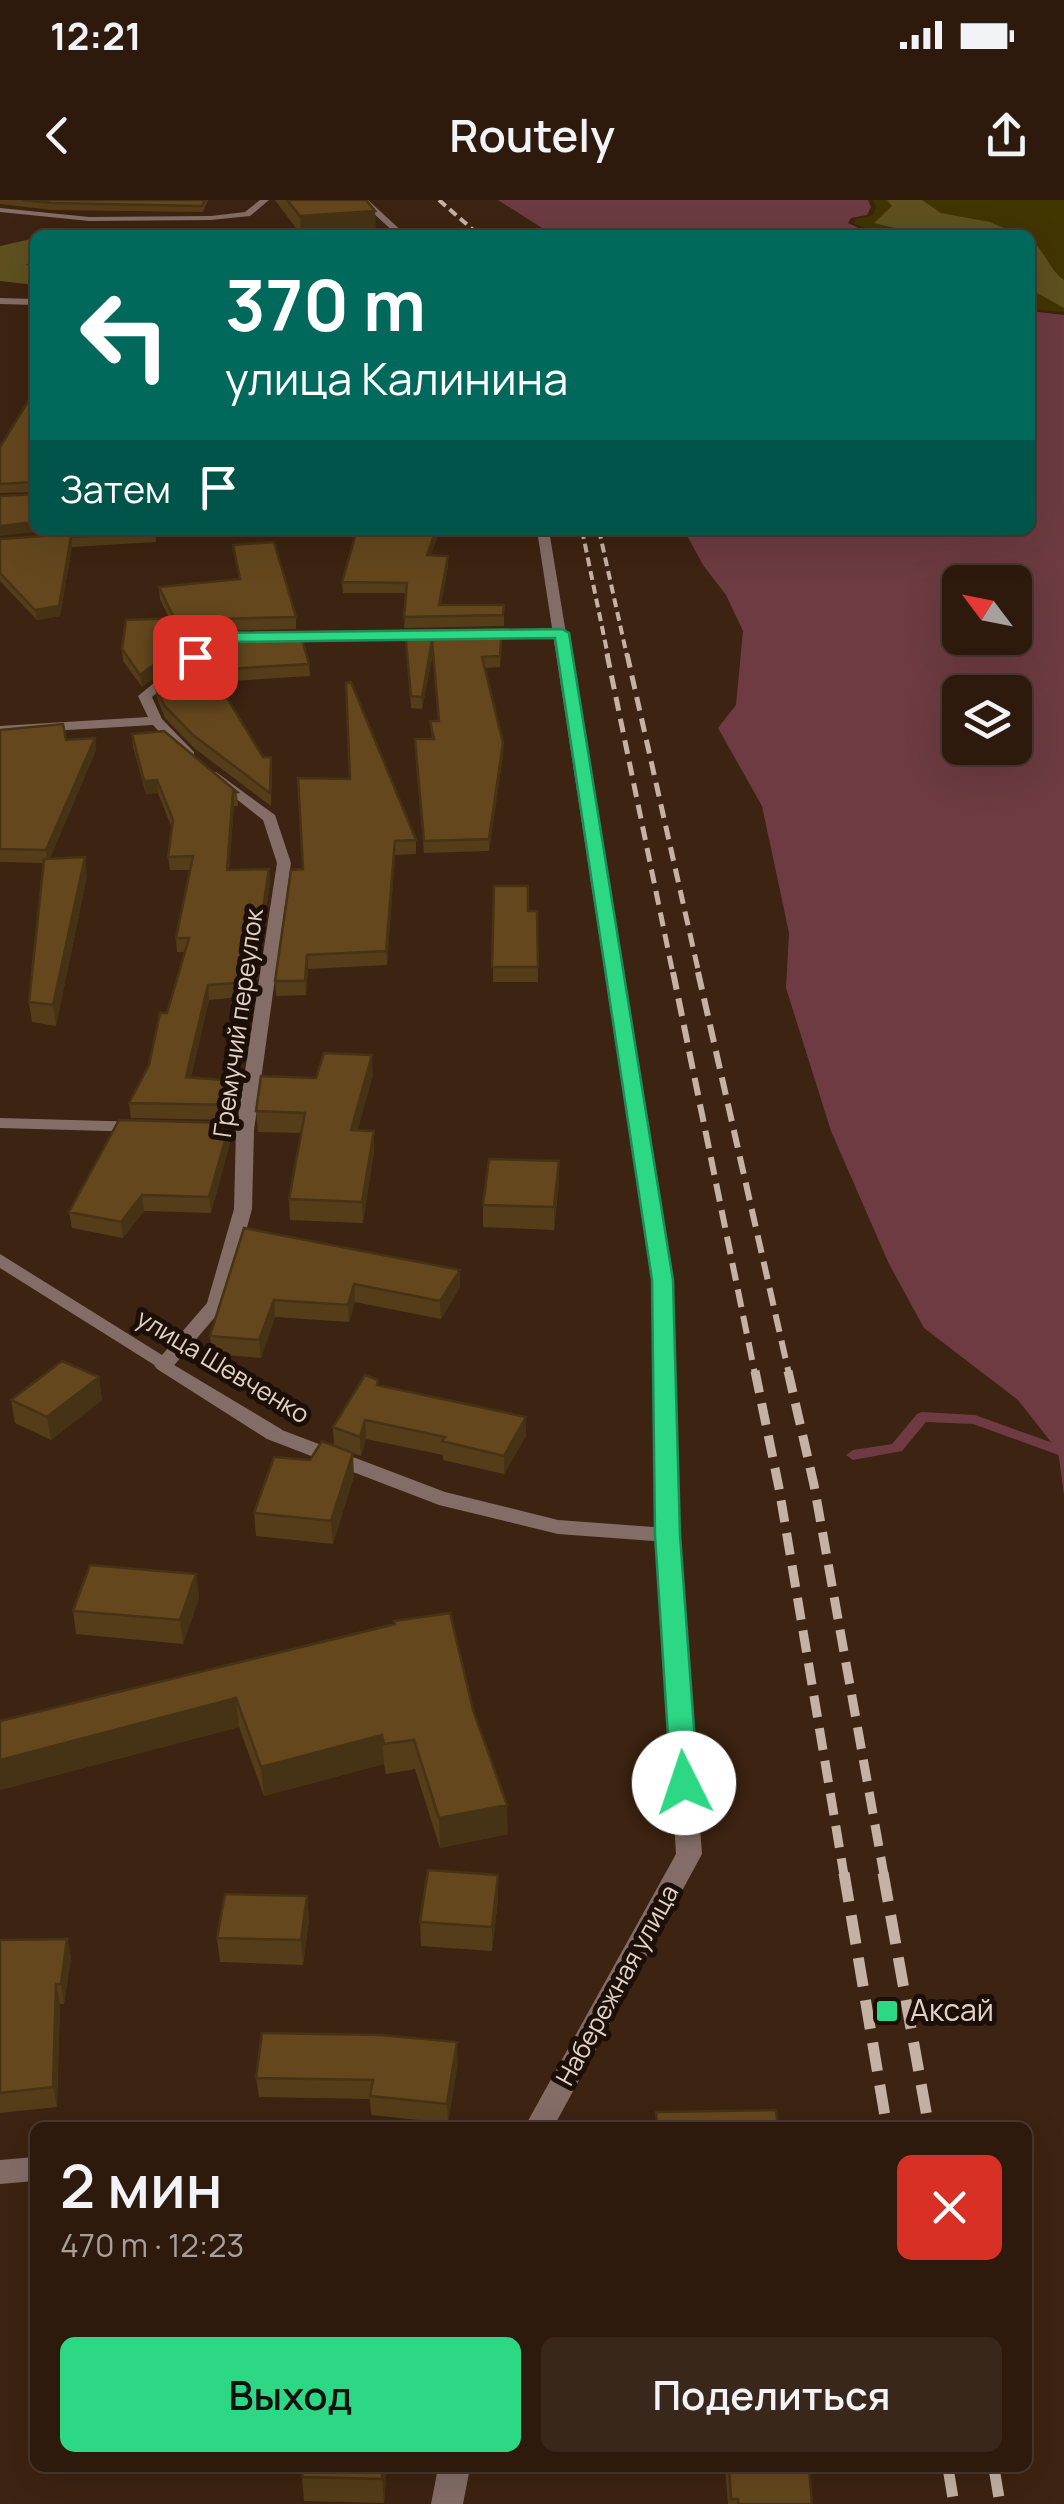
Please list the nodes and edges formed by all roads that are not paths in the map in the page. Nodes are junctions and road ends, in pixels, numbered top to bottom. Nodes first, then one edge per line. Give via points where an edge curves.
1 (265, 200) edge
2 (363, 200) edge
3 (0, 210) edge
4 (396, 230) edge
5 (0, 301) edge
6 (30, 302) edge
7 (545, 535) edge
8 (562, 633) junction
9 (465, 634) edge
10 (446, 635) edge
11 (258, 637) edge
12 (190, 661) edge
13 (156, 720) junction
14 (0, 730) edge
15 (0, 1123) edge
16 (170, 1128) edge
17 (0, 1260) edge
18 (164, 1365) junction
19 (667, 1535) junction
20 (541, 2122) edge
21 (30, 2169) edge
22 (0, 2172) edge
23 (453, 2472) edge
24 (447, 2504) edge

1 - 3 street via 248,214 210,218 89,219
2 - 4 street
5 - 6 street
7 - 8 street, Набережная улица
8 - 9 street
8 - 19 street, Набережная улица via 662,1280
10 - 11 street
12 - 13 street via 144,696
13 - 14 street
13 - 18 street, Гремучий переулок via 187,754 270,818 284,863 236,1130 243,1209 216,1304
15 - 16 street
17 - 18 street, улица Шевченко
18 - 19 street, улица Шевченко via 274,1434 439,1498 558,1528
19 - 20 street, Набережная улица via 689,1854
21 - 22 street
23 - 24 street

